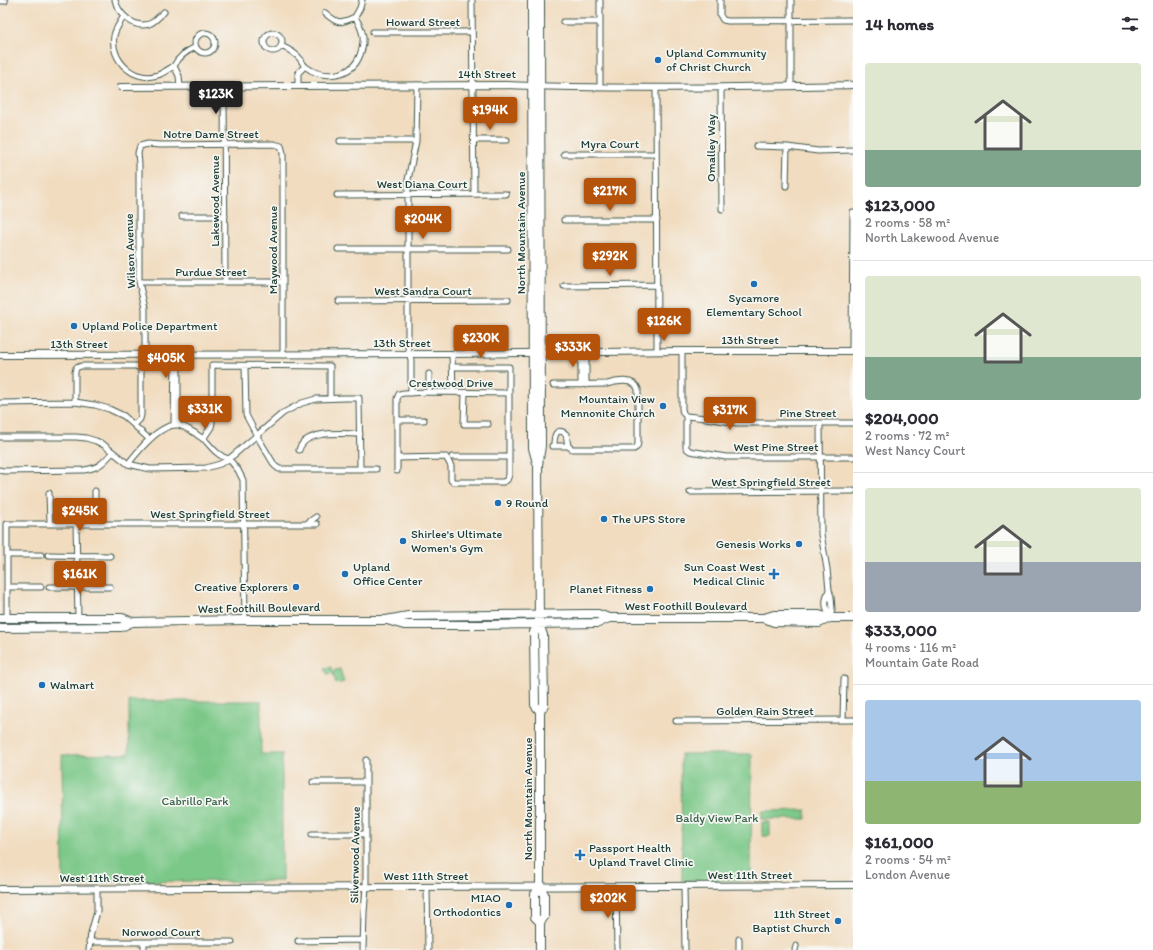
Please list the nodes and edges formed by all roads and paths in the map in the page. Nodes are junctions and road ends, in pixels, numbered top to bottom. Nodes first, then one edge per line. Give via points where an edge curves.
1 (115, 0) edge
2 (362, 0) edge
3 (472, 0) edge
4 (532, 0) edge
5 (540, 0) edge
6 (600, 0) edge
7 (720, 0) edge
8 (791, 0) edge
9 (164, 12) dead end
10 (326, 13) dead end
11 (124, 16) junction
12 (355, 17) junction
13 (791, 20) junction
14 (853, 20) edge
15 (563, 22) dead end
16 (600, 22) junction
17 (373, 32) dead end
18 (472, 32) junction
19 (281, 46) dead end
20 (196, 47) dead end
21 (174, 66) junction
22 (305, 66) junction
23 (417, 85) junction
24 (473, 85) junction
25 (853, 85) edge
26 (180, 86) junction
27 (224, 86) junction
28 (298, 86) junction
29 (536, 86) junction
30 (791, 86) junction
31 (121, 87) dead end
32 (600, 87) junction
33 (656, 88) junction
34 (721, 88) junction
35 (474, 140) junction
36 (507, 140) dead end
37 (340, 141) dead end
38 (416, 141) junction
39 (224, 144) junction
40 (140, 146) joint
41 (281, 146) joint
42 (756, 146) dead end
43 (787, 147) junction
44 (853, 150) edge
45 (564, 154) dead end
46 (656, 154) junction
47 (786, 186) dead end
48 (408, 194) junction
49 (474, 194) junction
50 (506, 194) dead end
51 (338, 195) dead end
52 (722, 209) dead end
53 (853, 212) edge
54 (182, 216) dead end
55 (225, 216) junction
56 (564, 220) dead end
57 (657, 220) junction
58 (408, 248) junction
59 (338, 249) dead end
60 (508, 249) dead end
61 (139, 282) junction
62 (225, 282) junction
63 (283, 282) junction
64 (564, 286) dead end
65 (657, 286) junction
66 (508, 300) dead end
67 (408, 301) junction
68 (338, 302) dead end
69 (657, 351) junction
70 (682, 351) junction
71 (852, 351) edge
72 (584, 352) junction
73 (537, 353) junction
74 (410, 354) junction
75 (452, 354) junction
76 (0, 355) edge
77 (145, 355) junction
78 (177, 355) junction
79 (283, 355) junction
80 (245, 366) junction
81 (453, 367) junction
82 (429, 374) dead end
83 (553, 385) dead end
84 (583, 385) junction
85 (429, 392) junction
86 (453, 392) junction
87 (411, 393) junction
88 (465, 393) junction
89 (509, 393) junction
90 (330, 398) junction
91 (0, 402) edge
92 (75, 402) junction
93 (686, 416) junction
94 (397, 420) junction
95 (424, 420) dead end
96 (820, 423) junction
97 (853, 423) edge
98 (488, 424) dead end
99 (134, 425) junction
100 (176, 425) junction
101 (360, 434) junction
102 (257, 436) junction
103 (0, 437) edge
104 (203, 438) junction
105 (149, 439) junction
106 (568, 446) junction
107 (299, 450) dead end
108 (113, 452) junction
109 (452, 457) dead end
110 (509, 457) junction
111 (820, 457) junction
112 (853, 457) edge
113 (397, 458) junction
114 (229, 459) junction
115 (128, 464) junction
116 (360, 469) junction
117 (376, 469) dead end
118 (0, 470) edge
119 (397, 471) dead end
120 (95, 491) dead end
121 (821, 491) junction
122 (853, 491) edge
123 (690, 492) dead end
124 (49, 493) dead end
125 (316, 517) dead end
126 (50, 523) junction
127 (76, 524) junction
128 (95, 524) junction
129 (317, 524) dead end
130 (244, 525) junction
131 (305, 525) junction
132 (7, 555) junction
133 (41, 555) dead end
134 (48, 555) dead end
135 (77, 555) junction
136 (110, 556) dead end
137 (7, 587) junction
138 (41, 587) dead end
139 (49, 587) dead end
140 (77, 587) junction
141 (110, 587) dead end
142 (539, 614) junction
143 (78, 618) junction
144 (118, 618) junction
145 (609, 618) junction
146 (830, 618) junction
147 (853, 618) edge
148 (245, 620) junction
149 (386, 620) junction
150 (132, 622) junction
151 (3, 623) edge
152 (539, 624) junction
153 (90, 627) junction
154 (844, 679) dead end
155 (843, 720) junction
156 (853, 720) edge
157 (676, 721) dead end
158 (366, 760) dead end
159 (313, 782) dead end
160 (366, 782) junction
161 (312, 834) dead end
162 (366, 834) junction
163 (684, 886) junction
164 (853, 886) edge
165 (366, 887) junction
166 (427, 887) junction
167 (540, 887) junction
168 (616, 887) junction
169 (0, 889) edge
170 (97, 889) junction
171 (739, 939) dead end
172 (363, 940) junction
173 (298, 941) dead end
174 (89, 942) junction
175 (144, 942) junction
176 (232, 942) dead end
177 (89, 950) edge
178 (144, 950) edge
179 (363, 950) edge
180 (428, 950) edge
181 (540, 950) edge
182 (617, 950) edge
183 (685, 950) edge
184 (739, 950) edge

1 - 11 street
2 - 12 street
3 - 18 street
4 - 29 main road, North Mountain Avenue
5 - 29 main road, North Mountain Avenue
6 - 16 street
7 - 13 street via 720,15 723,20
8 - 13 street
9 - 11 street via 146,25 134,23
10 - 12 street via 339,23
11 - 21 street via 116,28 114,41 116,54 122,65 142,76 157,75
12 - 22 street via 364,39 359,58 352,66 344,72 325,75
13 - 14 street
13 - 30 street
15 - 16 street
16 - 32 street
17 - 18 street, Howard Street
18 - 24 street
19 - 22 street via 292,52
20 - 21 street via 183,54
21 - 26 street
22 - 28 street via 298,73
23 - 24 street, 14th Street
23 - 28 street, 14th Street
23 - 38 street
24 - 29 street, 14th Street
24 - 35 street
25 - 30 street, 14th Street
26 - 27 street, 14th Street
26 - 31 street, 14th Street
27 - 28 street, 14th Street
27 - 39 street, Lakewood Avenue
29 - 32 street, 14th Street
29 - 73 main road, North Mountain Avenue
30 - 34 street, 14th Street
32 - 33 street, 14th Street
33 - 34 street, 14th Street
33 - 46 street
34 - 52 street, Omalley Way
35 - 36 street
35 - 49 street
37 - 38 street
38 - 48 street via 408,180
39 - 40 street, Notre Dame Street
39 - 41 street, Notre Dame Street
39 - 55 street, Lakewood Avenue
40 - 61 street, Wilson Avenue
41 - 63 street, Maywood Avenue
42 - 43 street
43 - 44 street via 818,151
43 - 47 street
45 - 46 street, Myra Court
46 - 57 street
48 - 49 street, West Diana Court
48 - 51 street, West Diana Court
48 - 58 street
49 - 50 street, West Diana Court
53 - 71 street
54 - 55 street
55 - 62 street, Lakewood Avenue
56 - 57 street
57 - 65 street
58 - 59 street
58 - 60 street
58 - 67 street
61 - 62 street, Purdue Street
61 - 77 street, Wilson Avenue via 145,308
62 - 63 street, Purdue Street
63 - 79 street, Maywood Avenue
64 - 65 street
65 - 69 street
66 - 67 street, West Sandra Court
67 - 68 street, West Sandra Court
67 - 74 street
69 - 70 street, 13th Street
69 - 72 street, 13th Street
70 - 71 street, 13th Street
70 - 93 street via 682,409
72 - 73 street, 13th Street
72 - 84 street
73 - 75 street, 13th Street
73 - 142 main road, North Mountain Avenue via 541,446 538,465
74 - 75 street, 13th Street
74 - 79 street, 13th Street
74 - 87 street
75 - 81 street
76 - 77 street, 13th Street
77 - 78 street, 13th Street
78 - 79 street, 13th Street
78 - 100 street
80 - 90 street via 330,366
80 - 102 street via 246,415
80 - 104 street via 212,366 212,423
81 - 86 street
81 - 89 street via 509,367
82 - 85 street
83 - 84 street
84 - 106 street via 632,382 636,385 638,444 634,448 572,449
85 - 86 street, Crestwood Drive
85 - 87 street, Crestwood Drive
86 - 88 street, Crestwood Drive
87 - 94 street, Crestwood Drive via 399,394
88 - 89 street, Crestwood Drive
88 - 98 street via 464,424
89 - 110 street
90 - 101 street via 359,398
90 - 102 street via 316,399 292,408
91 - 92 street
92 - 99 street via 109,409 124,416
92 - 99 street via 76,368 136,366 141,372 141,416
93 - 96 street, Pine Street via 737,423
93 - 111 street, West Pine Street via 686,448 690,451 726,457
94 - 95 street
94 - 113 street
96 - 97 street, Pine Street
96 - 111 street
99 - 105 street
100 - 104 street
100 - 105 street via 156,433
101 - 107 street via 318,435 304,441
101 - 116 street
102 - 114 street
102 - 116 street via 279,469
103 - 108 street via 76,437 96,441
104 - 114 street via 223,458
105 - 115 street
106 - 106 street via 553,446 557,433 566,434
108 - 115 street
108 - 118 street via 94,469
109 - 110 street
110 - 113 street via 509,475 503,482 453,482 451,466 446,457
111 - 112 street, West Pine Street
111 - 121 street
113 - 119 street
114 - 115 street via 206,468 150,469
114 - 130 street via 244,480
116 - 117 street
120 - 128 street
121 - 122 street, West Springfield Street
121 - 123 street, West Springfield Street
121 - 146 street via 821,534 829,590 826,608
124 - 126 street
125 - 131 street
126 - 127 street, West Springfield Street
126 - 132 street, West Springfield Street via 7,524
127 - 128 street, West Springfield Street
127 - 135 street
128 - 130 street, West Springfield Street
129 - 131 street, West Springfield Street
130 - 131 street, West Springfield Street
130 - 148 street
132 - 133 street
132 - 137 street
134 - 135 street
135 - 136 street
135 - 140 street
137 - 138 street
137 - 151 street
139 - 140 street
140 - 141 street
140 - 143 street
142 - 145 main road, West Foothill Boulevard via 598,614
142 - 149 main road, West Foothill Boulevard via 408,616
142 - 152 main road, North Mountain Avenue
143 - 144 main road, West Foothill Boulevard
143 - 151 main road, West Foothill Boulevard via 40,618
144 - 150 main road, West Foothill Boulevard
144 - 153 main road via 95,622
145 - 146 main road, West Foothill Boulevard via 764,618 774,615 819,615
145 - 152 main road, West Foothill Boulevard via 598,623
146 - 147 main road, West Foothill Boulevard
148 - 149 main road, West Foothill Boulevard
148 - 150 main road, West Foothill Boulevard
149 - 152 main road, West Foothill Boulevard via 404,625
150 - 153 main road, West Foothill Boulevard via 122,627
151 - 153 main road, West Foothill Boulevard
152 - 167 main road, North Mountain Avenue via 543,635 544,705 540,711
154 - 155 street
155 - 156 street, Golden Rain Street
155 - 157 street, Golden Rain Street
158 - 160 street, Silverwood Avenue
159 - 160 street
160 - 162 street, Silverwood Avenue
161 - 162 street
162 - 165 street, Silverwood Avenue
163 - 164 street, West 11th Street
163 - 168 street, West 11th Street
163 - 183 street
165 - 166 street, West 11th Street
165 - 170 street, West 11th Street
165 - 172 street, Silverwood Avenue
166 - 167 street, West 11th Street
166 - 180 street
167 - 168 street, West 11th Street
167 - 181 main road, North Mountain Avenue via 544,894
168 - 182 street
169 - 170 street, West 11th Street
170 - 174 street via 97,912
171 - 184 street
172 - 173 street
172 - 179 street, Silverwood Avenue
174 - 175 street, Norwood Court
174 - 177 street
175 - 176 street, Norwood Court
175 - 178 street

